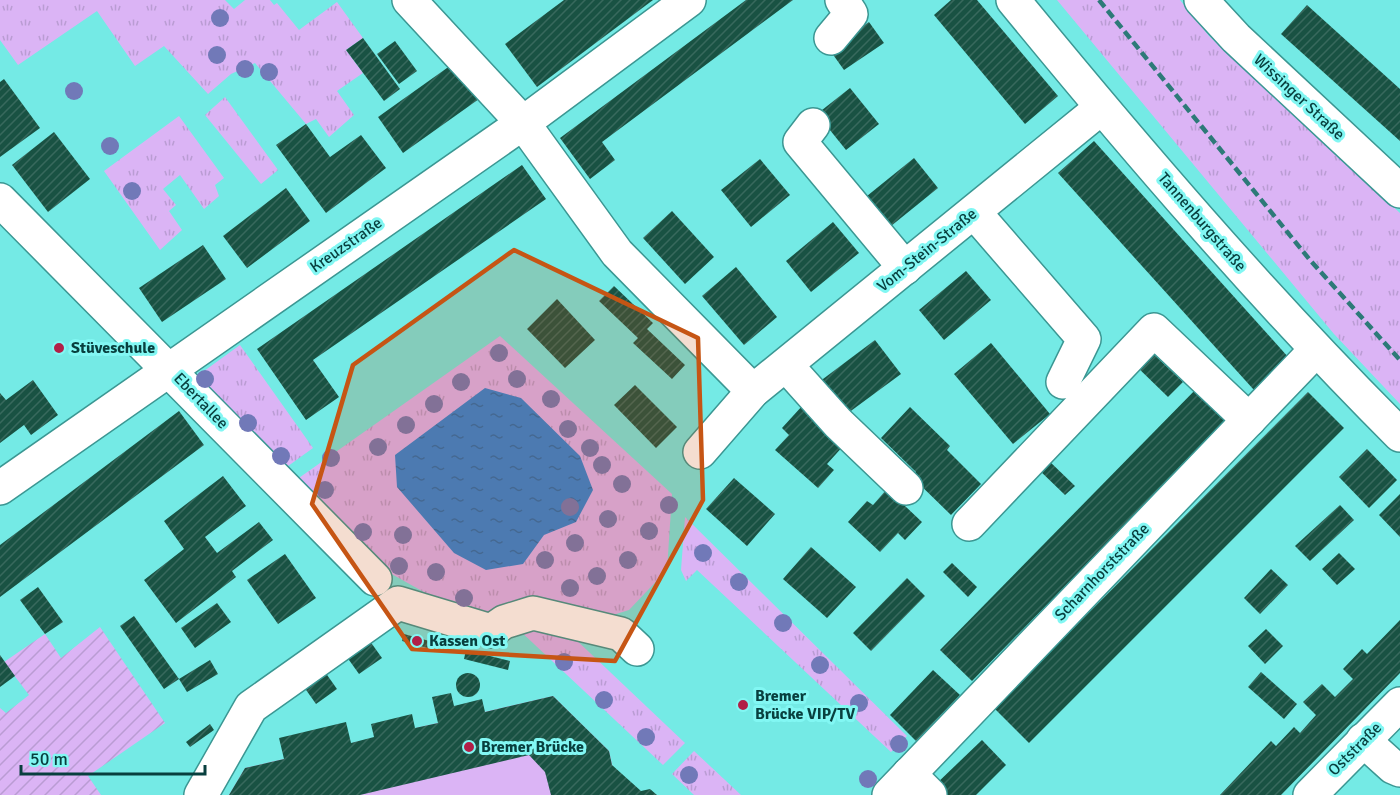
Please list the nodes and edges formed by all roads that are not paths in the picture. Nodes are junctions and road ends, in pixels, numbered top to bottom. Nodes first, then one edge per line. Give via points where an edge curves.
1 (409, 0) edge
2 (689, 0) edge
3 (842, 0) edge
4 (1013, 0) edge
5 (1214, 5) edge
6 (831, 38) dead end
7 (1101, 108) junction
8 (523, 123) junction
9 (813, 125) dead end
10 (1400, 192) edge
11 (0, 200) edge
12 (974, 212) junction
13 (905, 268) junction
14 (1316, 351) junction
15 (786, 365) junction
16 (169, 368) junction
17 (1063, 381) dead end
18 (753, 392) junction
19 (1249, 420) junction
20 (1400, 435) edge
21 (700, 452) dead end
22 (0, 488) edge
23 (906, 488) dead end
24 (969, 524) dead end
25 (375, 579) dead end
26 (637, 649) dead end
27 (1400, 704) edge
28 (1363, 740) junction
29 (1400, 770) edge
30 (909, 788) edge
31 (212, 792) edge
32 (1310, 795) edge

1 - 8 street
2 - 8 street, Kreuzstraße
3 - 6 street via 851,14
4 - 7 street, Tannenburgstraße
5 - 10 street, Wissinger Straße
7 - 12 street, Vom-Stein-Straße
7 - 14 street, Tannenburgstraße
8 - 16 street, Kreuzstraße
8 - 18 street via 617,253
9 - 13 street via 800,142
11 - 16 street, Ebertallee
12 - 13 street, Vom-Stein-Straße
12 - 17 street via 1084,339
13 - 15 street, Vom-Stein-Straße
14 - 19 street, Scharnhorststraße
14 - 20 street, Tannenburgstraße
15 - 18 street, Vom-Stein-Straße
15 - 23 street via 838,423
16 - 22 street, Kreuzstraße
16 - 25 street, Ebertallee
18 - 21 street, Vom-Stein-Straße
19 - 24 street via 1154,330
19 - 30 street, Scharnhorststraße
26 - 31 street via 621,634 533,614 504,622 491,631 449,631 398,603 251,708
27 - 28 street, Oststraße
28 - 29 street
28 - 32 street, Oststraße

